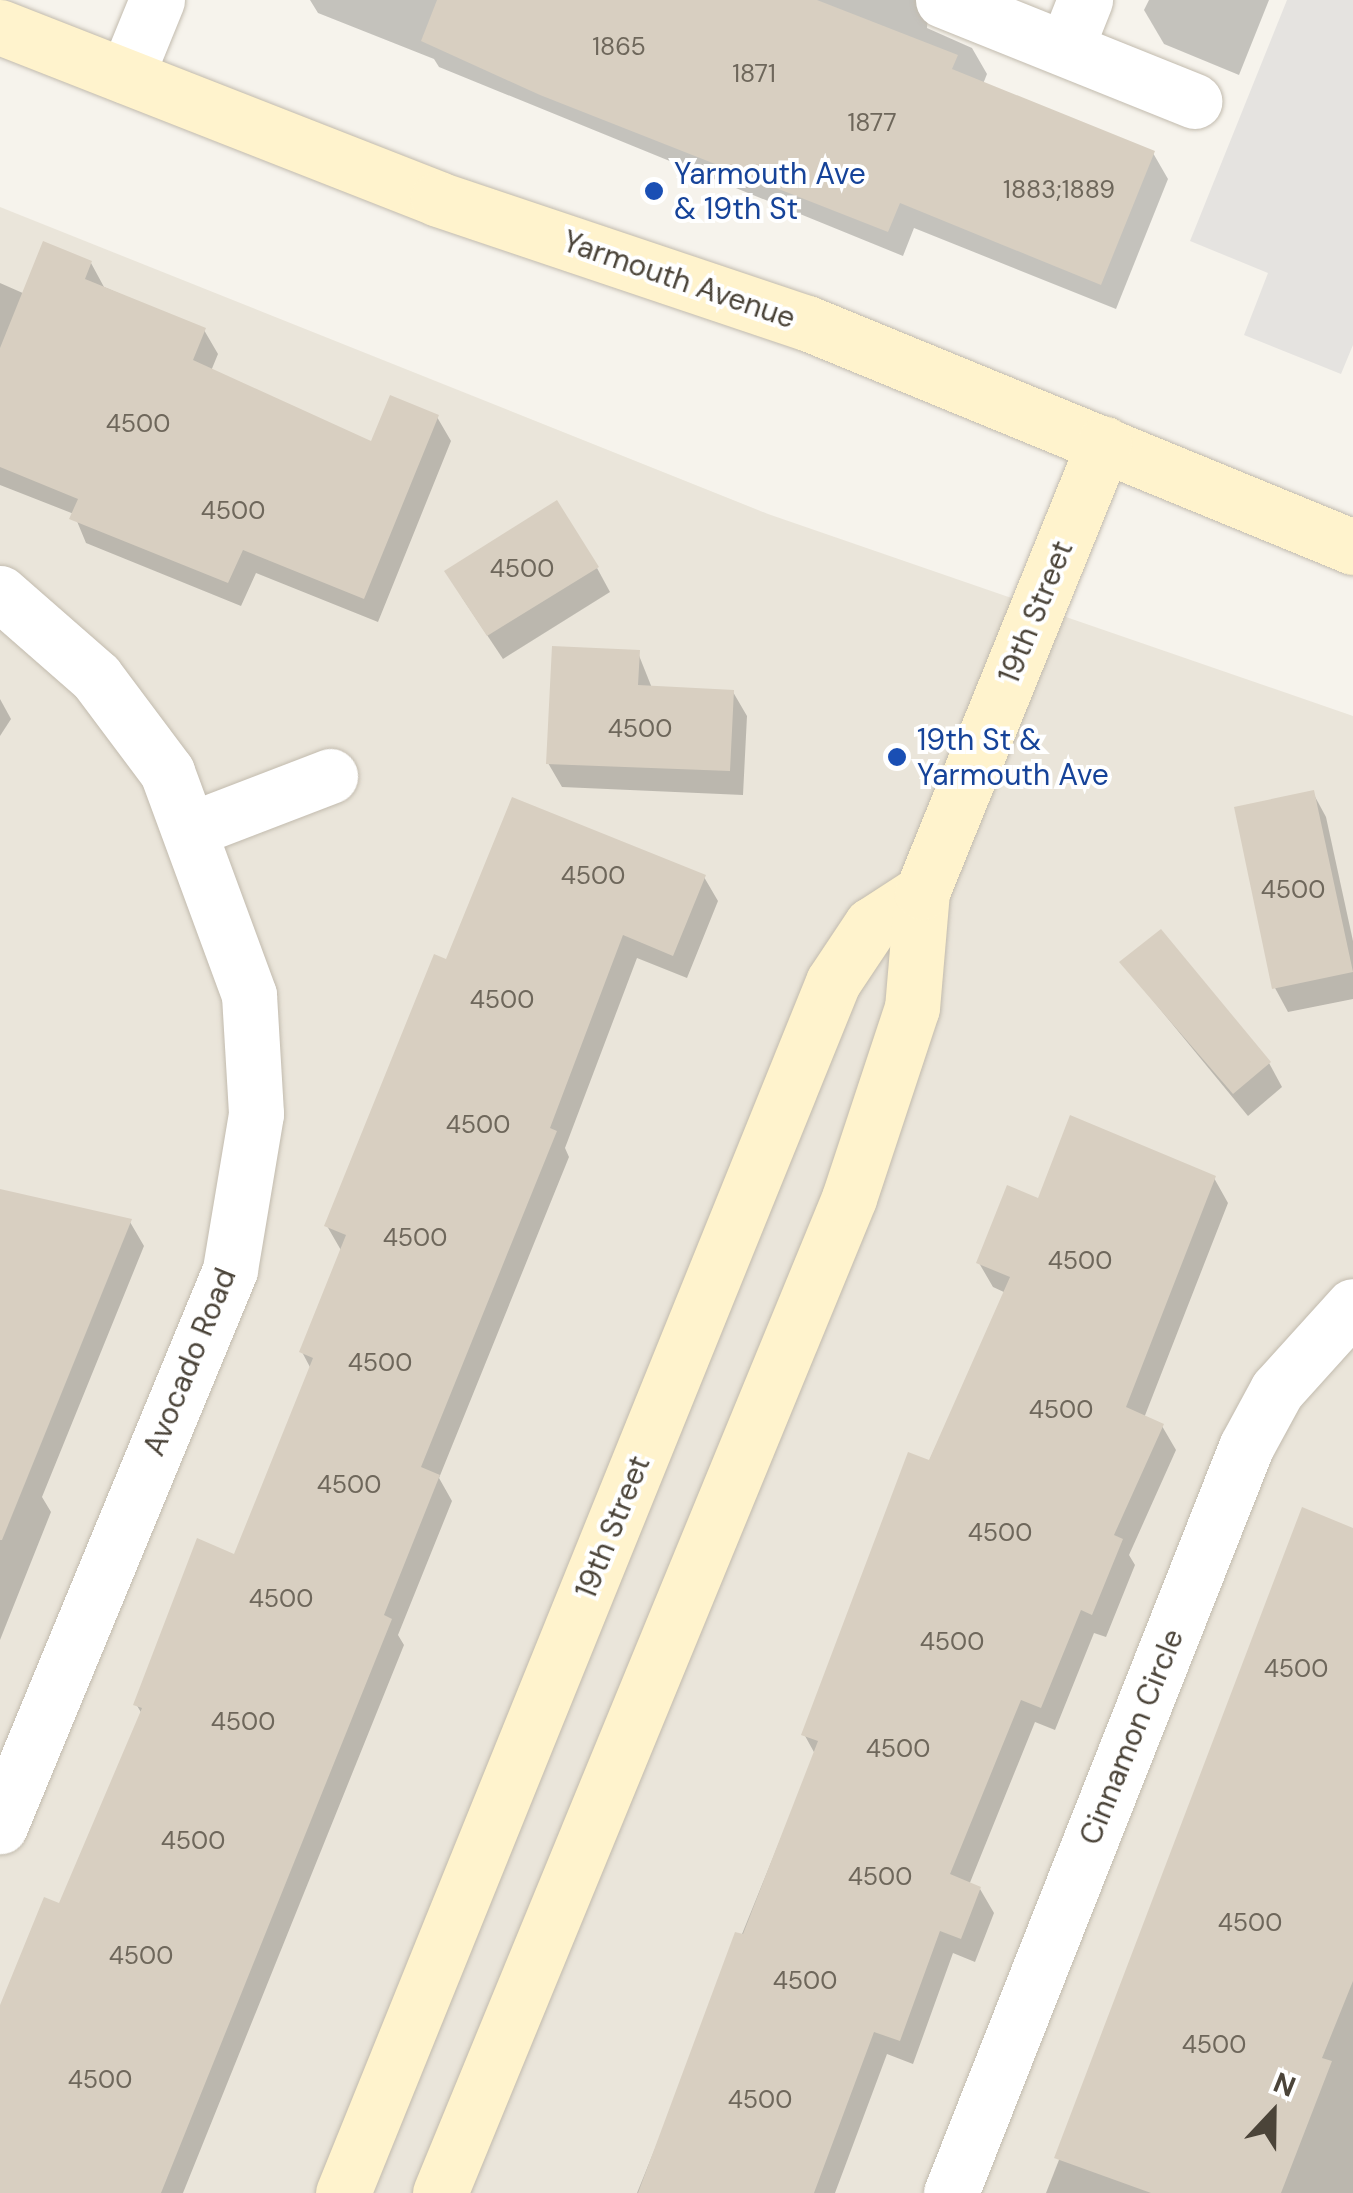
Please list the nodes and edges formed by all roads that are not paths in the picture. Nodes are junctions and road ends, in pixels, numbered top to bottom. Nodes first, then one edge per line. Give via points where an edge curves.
1 (157, 0) edge
2 (943, 0) edge
3 (1076, 24) edge
4 (0, 27) edge
5 (126, 76) junction
6 (1194, 101) dead end
7 (1104, 444) junction
8 (1353, 546) edge
9 (0, 592) edge
10 (330, 776) dead end
11 (192, 829) junction
12 (922, 892) junction
13 (1353, 1306) edge
14 (0, 1826) edge
15 (344, 2193) edge
16 (440, 2193) edge
17 (951, 2193) edge

1 - 5 street
2 - 3 street
3 - 6 street
4 - 5 street, Yarmouth Avenue
5 - 7 street, Yarmouth Avenue via 455,205 757,305
7 - 8 street, Yarmouth Avenue
7 - 12 street, 19th Street
9 - 11 street, Avocado Road via 96,677 167,772
10 - 11 street
11 - 14 street, Avocado Road via 249,995 256,1114 230,1270
12 - 15 street, 19th Street via 871,926 834,982
12 - 16 street, 19th Street via 912,1008 868,1147
13 - 17 street, Cinnamon Circle via 1277,1390 1246,1447

